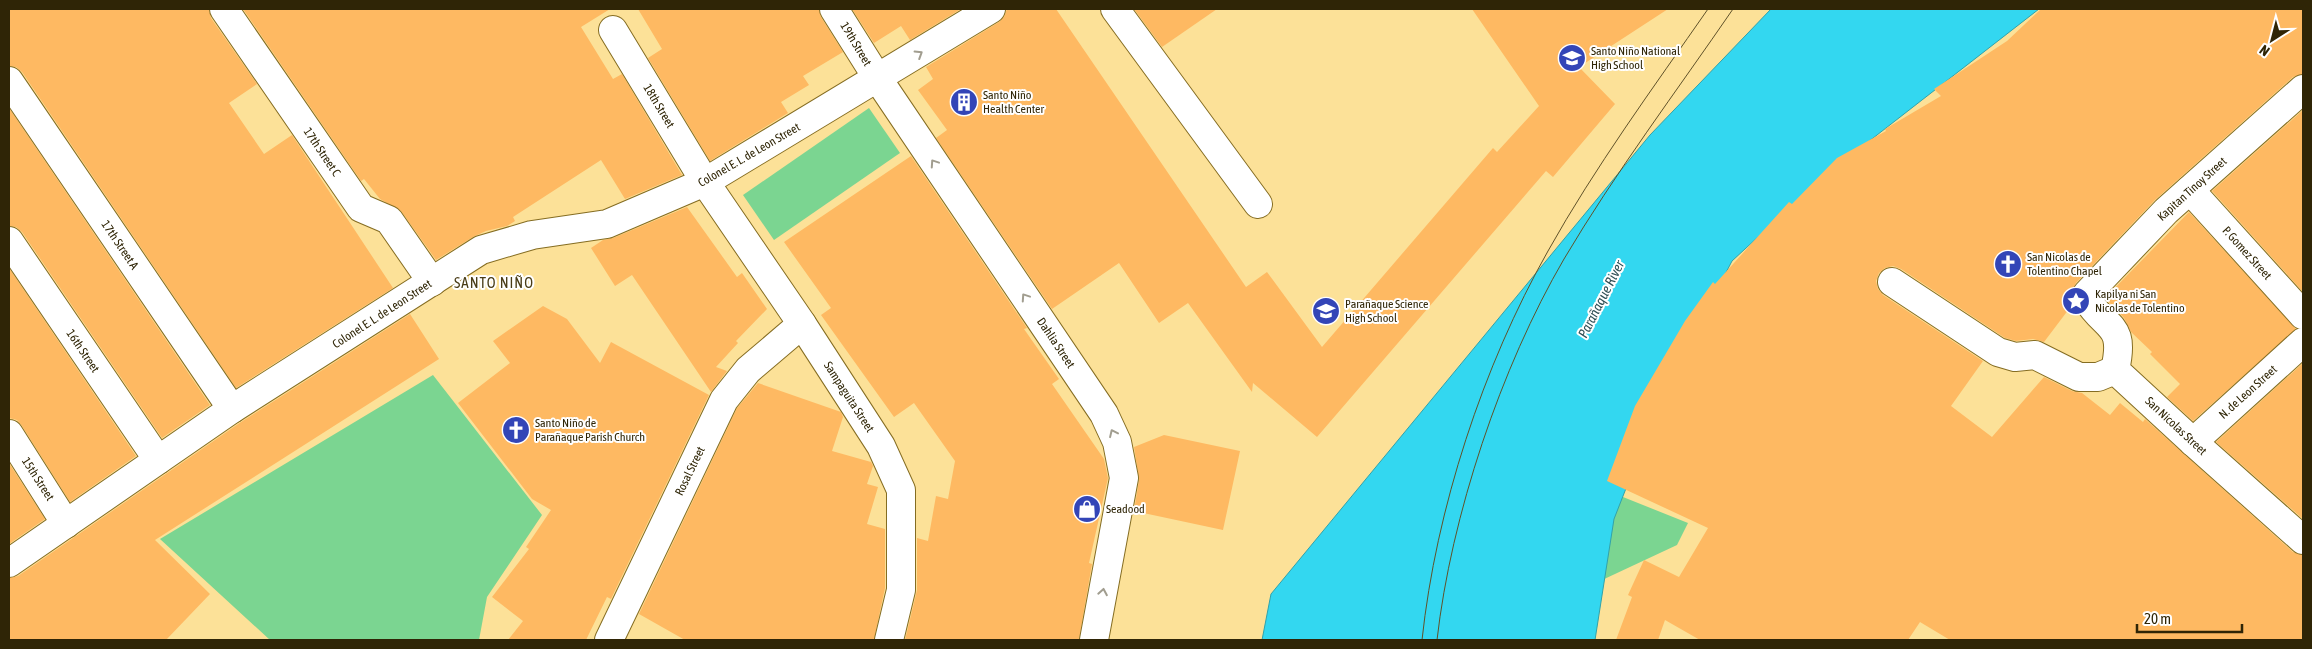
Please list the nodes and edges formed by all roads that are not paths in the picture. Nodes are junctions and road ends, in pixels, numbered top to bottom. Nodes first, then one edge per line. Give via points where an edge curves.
1 (224, 9) edge
2 (834, 9) edge
3 (991, 9) edge
4 (1116, 9) edge
5 (613, 30) dead end
6 (878, 79) junction
7 (9, 81) edge
8 (2303, 89) edge
9 (705, 182) junction
10 (2190, 190) junction
11 (1258, 204) dead end
12 (9, 241) edge
13 (432, 282) junction
14 (1892, 282) dead end
15 (2303, 315) edge
16 (802, 324) junction
17 (2303, 342) edge
18 (2115, 370) junction
19 (232, 409) junction
20 (9, 434) edge
21 (2192, 442) junction
22 (158, 460) junction
23 (66, 524) junction
24 (2303, 540) edge
25 (9, 563) edge
26 (609, 640) edge
27 (889, 640) edge
28 (1094, 640) edge

1 - 13 street, 17th Street C via 361,208 389,220
2 - 6 street, 19th Street
6 -> 3 street, Colonel E. L. de Leon Street
4 - 11 street
5 - 9 street, 18th Street
6 - 9 street, Colonel E. L. de Leon Street
28 -> 6 street, Dahlia Street via 1124,478 1117,442 1104,414
7 - 19 street, 17th Street A
8 - 10 street, Kapitan Tinoy Street
9 - 13 street, Colonel E. L. de Leon Street via 607,224 532,235 481,250
9 - 16 street, Sampaguita Street
10 - 15 street, P. Gomez Street
10 - 18 street, Kapitan Tinoy Street via 2087,294 2088,301 2118,336 2120,350
12 - 22 street, 16th Street
13 - 19 street, Colonel E. L. de Leon Street
14 - 18 street via 1998,352 2015,357 2035,355 2079,377 2098,377
16 - 26 street, Rosal Street via 748,370 724,400
16 - 27 street, Sampaguita Street via 881,446 902,490 901,590
17 - 21 street, N. de Leon Street
18 - 21 street, San Nicolas Street
19 - 22 street, Colonel E. L. de Leon Street
20 - 23 street, 15th Street
21 - 24 street, San Nicolas Street
22 - 23 street, Colonel E. L. de Leon Street
23 - 25 street, Colonel E. L. de Leon Street

